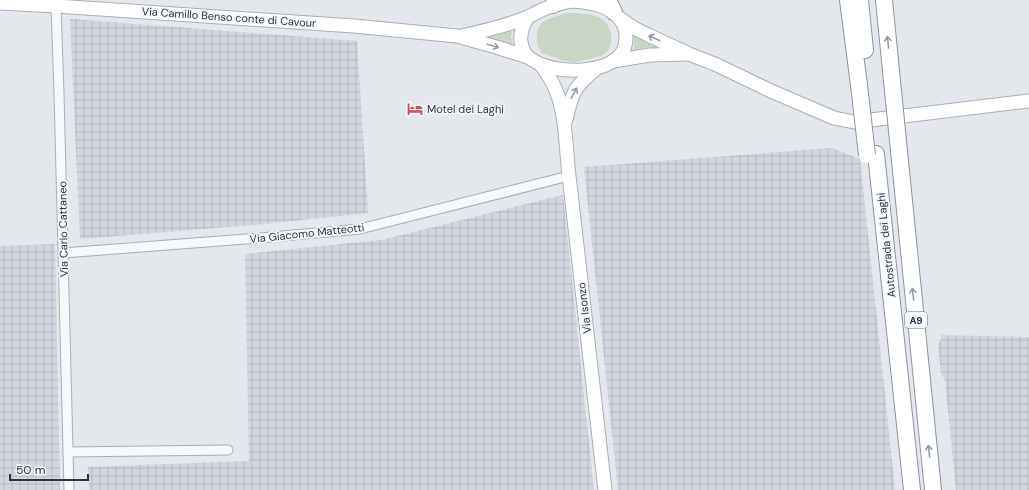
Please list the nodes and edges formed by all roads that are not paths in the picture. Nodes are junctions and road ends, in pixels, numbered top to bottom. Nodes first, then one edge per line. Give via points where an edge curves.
1 (848, 0) edge
2 (860, 0) edge
3 (884, 0) edge
4 (556, 2) edge
5 (0, 3) edge
6 (56, 6) junction
7 (614, 10) edge
8 (528, 17) junction
9 (457, 36) junction
10 (689, 54) junction
11 (528, 57) junction
12 (613, 61) junction
13 (540, 64) junction
14 (597, 68) junction
15 (864, 84) junction
16 (1029, 101) edge
17 (565, 126) junction
18 (569, 176) junction
19 (64, 253) junction
20 (228, 450) dead end
21 (68, 452) junction
22 (69, 490) edge
23 (605, 490) edge
24 (912, 490) edge
25 (933, 490) edge

1 - 15 highway
2 - 15 highway, Autostrada dei Laghi / A9
25 -> 3 highway, Autostrada dei Laghi / A9, bridge
4 - 7 street via 588,2
4 - 8 street
5 - 6 street, Via Camillo Benso conte di Cavour
6 - 9 street, Via Camillo Benso conte di Cavour via 354,26
6 - 19 street, Via Carlo Cattaneo
10 -> 7 street via 634,28
7 - 12 street via 624,25 626,44 622,54
8 - 9 street, Via Camillo Benso conte di Cavour via 497,28
8 - 11 street via 520,36 522,47
9 -> 11 street, Via Camillo Benso conte di Cavour
10 - 12 street via 650,55
10 - 16 street via 829,116 854,122
11 - 13 street
12 - 14 street
13 - 14 street via 567,70
13 - 17 street, Via Isonzo via 550,77 558,95
17 -> 14 street, Via Isonzo via 575,89
15 - 24 highway, Autostrada dei Laghi / A9
17 - 18 street, Via Isonzo
18 - 19 street, Via Giacomo Matteotti via 360,228
18 - 23 street, Via Isonzo
19 - 21 street, Via Carlo Cattaneo
20 - 21 street
21 - 22 street, Via Carlo Cattaneo

